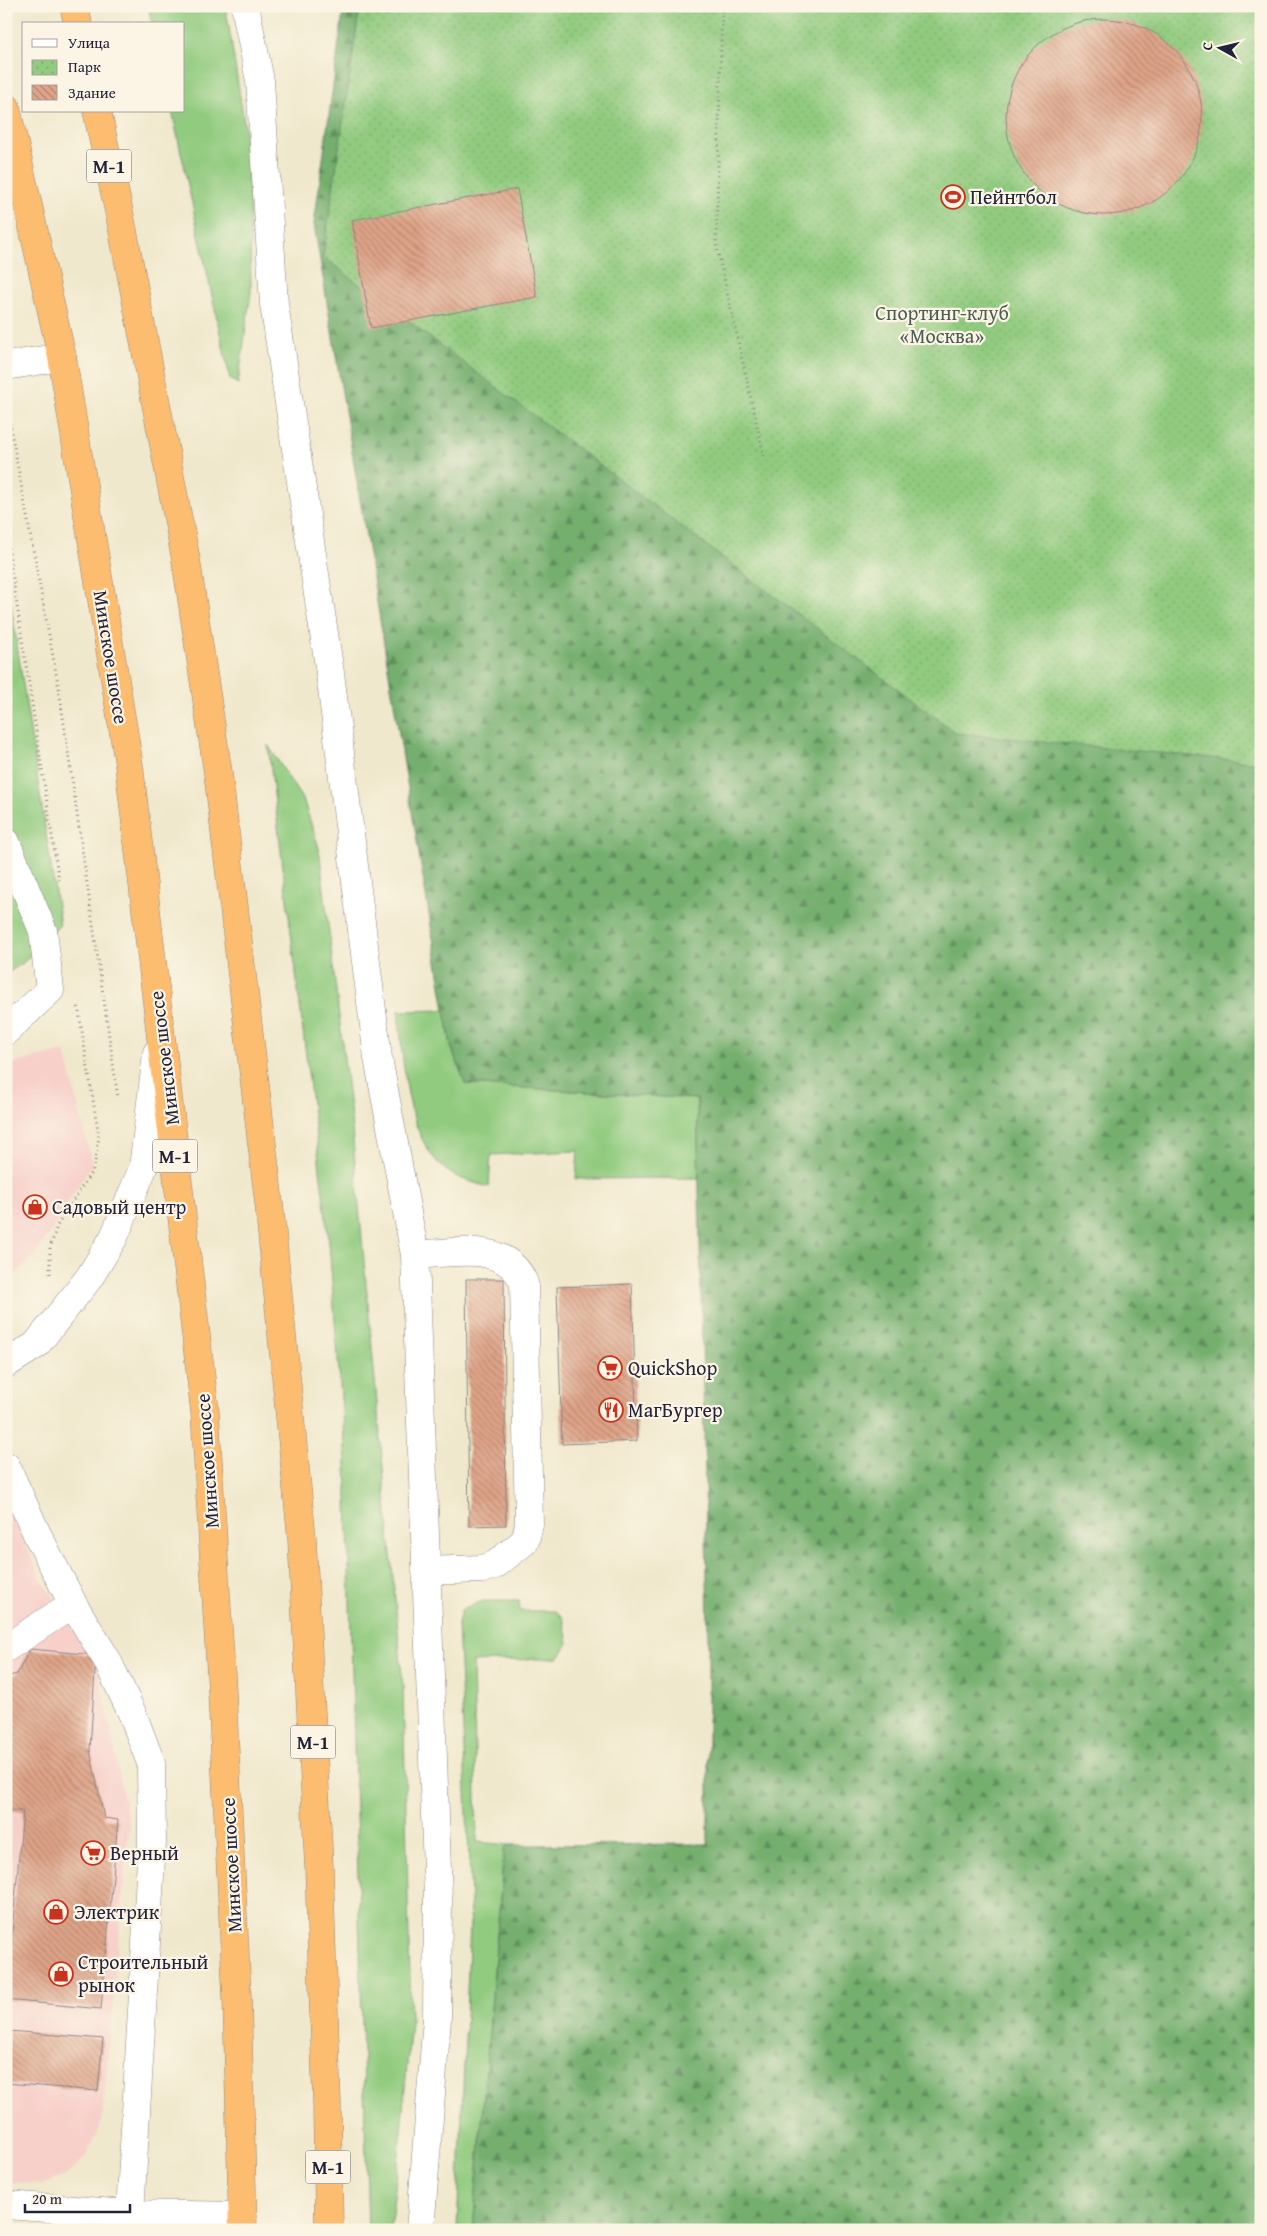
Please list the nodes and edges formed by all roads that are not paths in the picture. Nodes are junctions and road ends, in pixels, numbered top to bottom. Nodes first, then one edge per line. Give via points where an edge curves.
1 (74, 6) edge
2 (245, 6) edge
3 (78, 22) edge
4 (6, 107) edge
5 (97, 112) edge
6 (62, 357) junction
7 (6, 366) edge
8 (6, 842) edge
9 (160, 1026) junction
10 (6, 1031) edge
11 (415, 1255) junction
12 (7, 1365) edge
13 (6, 1466) edge
14 (426, 1571) junction
15 (73, 1604) junction
16 (6, 1648) edge
17 (6, 2205) edge
18 (129, 2222) edge
19 (243, 2223) edge
20 (329, 2230) edge
21 (420, 2230) edge

1 - 3 highway
2 - 11 street via 260,81 274,304 330,673 378,1058
4 - 6 highway, Минское шоссе / М-1
5 - 20 highway, М-1 via 186,560 218,773 269,1203 302,1539 319,1868
6 - 7 street
6 - 9 highway, Минское шоссе / М-1 via 129,765
8 - 10 street via 43,932 50,990
9 - 12 street via 143,1168 114,1237 89,1278 36,1344
9 - 19 highway, Минское шоссе / М-1 via 205,1412 237,1997
11 - 14 street
11 - 14 street via 485,1252 509,1262 524,1283 528,1524 525,1541 495,1565 482,1569
13 - 15 street
14 - 21 street via 438,1898 437,2019
15 - 16 street
15 - 18 street via 111,1669 151,1763 152,1842
17 - 18 street
18 - 19 street

